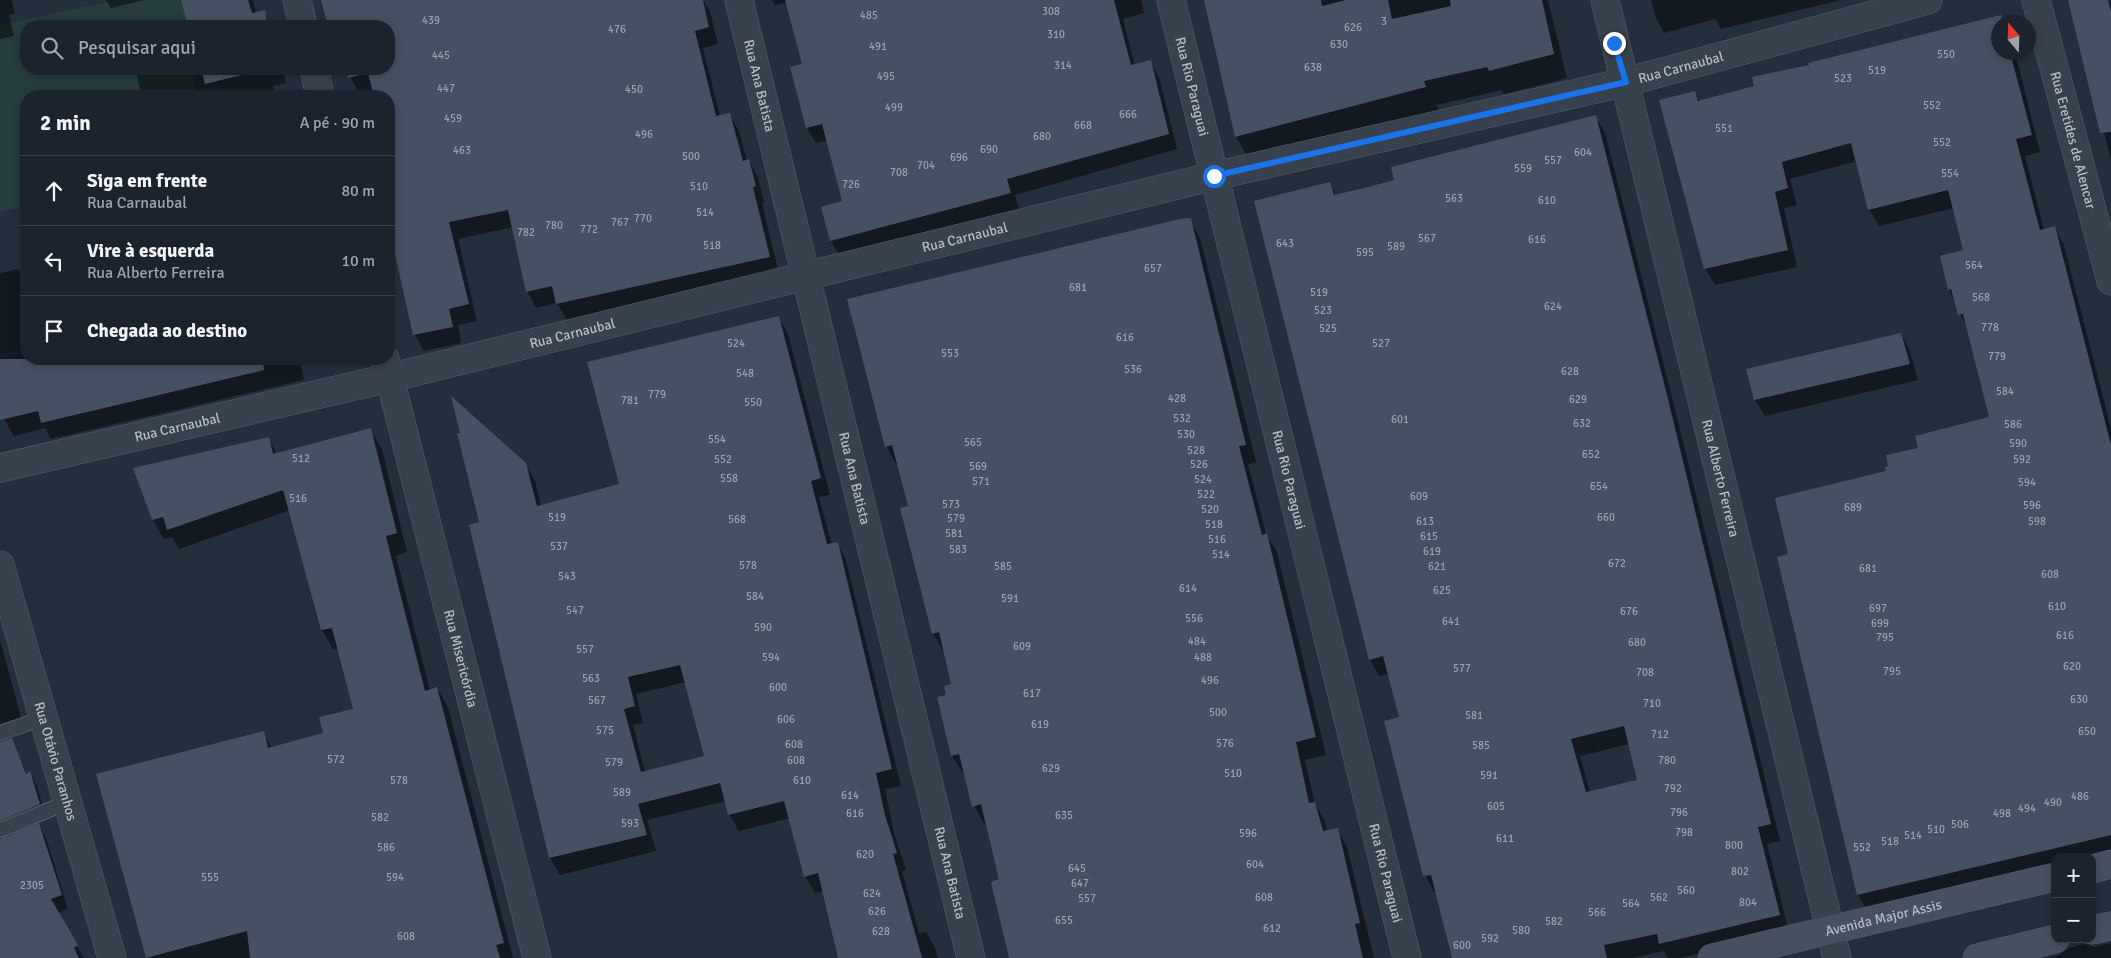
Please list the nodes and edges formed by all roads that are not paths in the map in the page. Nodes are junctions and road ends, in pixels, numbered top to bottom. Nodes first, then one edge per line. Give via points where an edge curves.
1 (297, 0) edge
2 (739, 0) edge
3 (1172, 0) edge
4 (1605, 0) edge
5 (1928, 0) edge
6 (2036, 0) edge
7 (302, 20) edge
8 (315, 75) edge
9 (1626, 82) junction
10 (319, 90) edge
11 (1214, 176) junction
12 (805, 277) junction
13 (2111, 281) edge
14 (387, 368) edge
15 (0, 468) edge
16 (0, 564) edge
17 (5, 605) edge
18 (44, 718) junction
19 (0, 732) edge
20 (68, 802) junction
21 (0, 830) edge
22 (2111, 864) edge
23 (2096, 867) edge
24 (2051, 878) edge
25 (2111, 926) edge
26 (2096, 929) edge
27 (1831, 930) junction
28 (2051, 940) edge
29 (112, 958) edge
30 (537, 958) edge
31 (972, 958) edge
32 (1407, 958) edge
33 (1712, 958) edge
34 (1837, 958) edge
35 (1977, 958) edge

1 - 7 street
2 - 12 street, Rua Ana Batista
3 - 11 street, Rua Rio Paraguai
4 - 9 street, Rua Alberto Ferreira
5 - 9 street, Rua Carnaubal
6 - 13 street, Rua Eretides de Alencar
8 - 10 street
9 - 11 street, Rua Carnaubal
9 - 27 street, Rua Alberto Ferreira
11 - 12 street, Rua Carnaubal
11 - 32 street, Rua Rio Paraguai
12 - 14 street, Rua Carnaubal
12 - 31 street, Rua Ana Batista
14 - 15 street, Rua Carnaubal
14 - 30 street, Rua Misericórdia
16 - 17 street, Rua Otávio Paranhos
17 - 18 street, Rua Otávio Paranhos
18 - 19 lane
18 - 20 street, Rua Otávio Paranhos
20 - 21 lane
20 - 29 street, Rua Otávio Paranhos
22 - 23 street
24 - 27 street, Avenida Major Assis
25 - 26 street
27 - 33 street, Avenida Major Assis
27 - 34 street, Rua Alberto Ferreira
28 - 35 street

